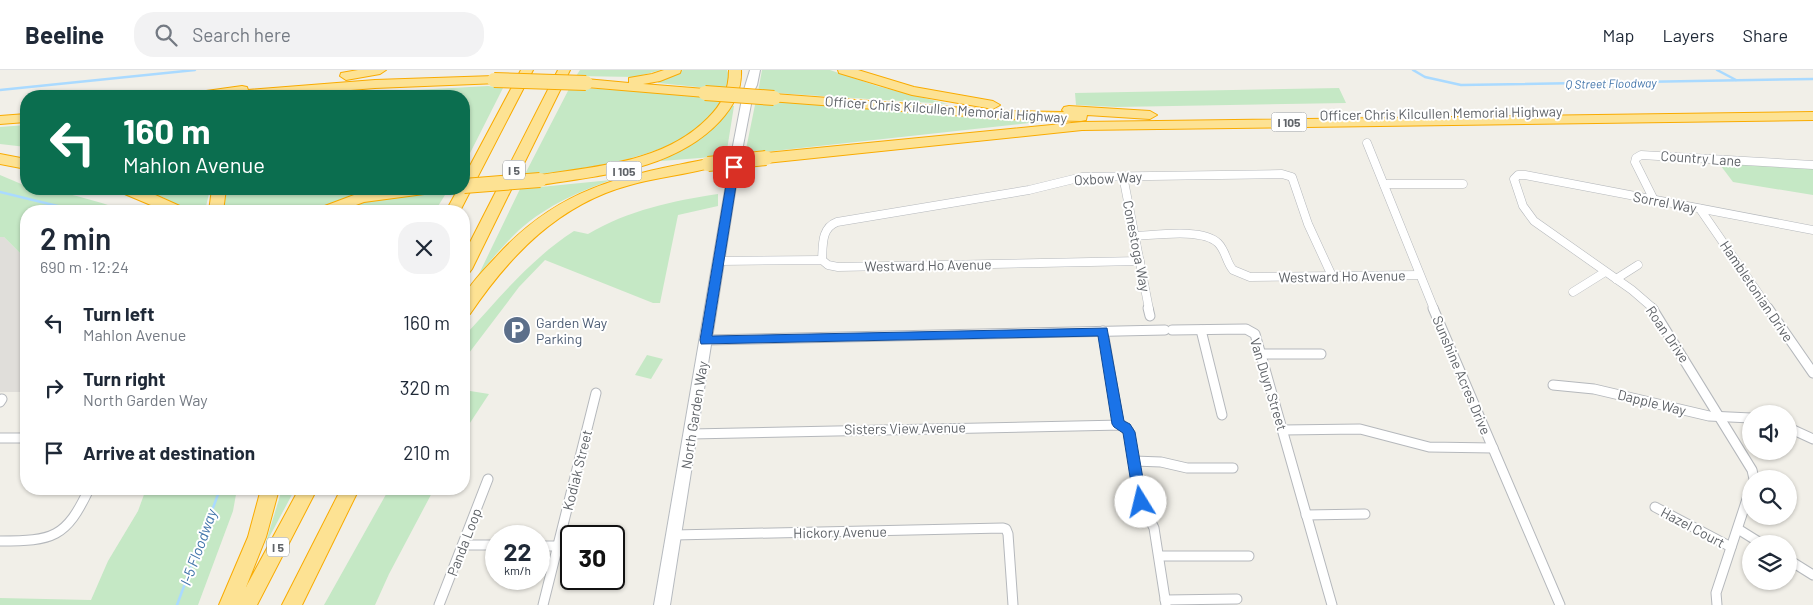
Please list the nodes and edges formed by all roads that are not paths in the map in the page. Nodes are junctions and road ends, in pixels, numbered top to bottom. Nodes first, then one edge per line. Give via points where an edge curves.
1 (380, 70) edge
2 (527, 70) edge
3 (564, 70) edge
4 (570, 70) edge
5 (675, 70) edge
6 (735, 70) edge
7 (749, 70) edge
8 (755, 70) edge
9 (844, 70) edge
10 (494, 80) junction
11 (586, 83) junction
12 (241, 90) edge
13 (303, 90) edge
14 (380, 90) edge
15 (747, 99) dead end
16 (546, 106) junction
17 (1813, 109) edge
18 (1175, 116) junction
19 (1813, 116) edge
20 (20, 118) edge
21 (0, 120) edge
22 (490, 140) junction
23 (1367, 143) dead end
24 (0, 152) edge
25 (20, 154) edge
26 (0, 159) edge
27 (20, 163) edge
28 (708, 164) junction
29 (1813, 165) edge
30 (470, 170) edge
31 (1123, 176) junction
32 (1518, 176) joint
33 (470, 178) edge
34 (540, 180) junction
35 (1384, 184) junction
36 (1463, 184) dead end
37 (470, 186) edge
38 (142, 195) edge
39 (374, 195) edge
40 (1654, 200) junction
41 (164, 205) edge
42 (343, 205) edge
43 (1700, 209) junction
44 (1813, 230) edge
45 (1135, 236) junction
46 (470, 257) edge
47 (822, 260) junction
48 (719, 261) junction
49 (1140, 261) junction
50 (1638, 265) dead end
51 (1605, 272) junction
52 (1419, 275) junction
53 (1332, 276) junction
54 (1616, 279) junction
55 (1574, 292) dead end
56 (470, 301) edge
57 (1150, 316) dead end
58 (1201, 330) junction
59 (1103, 331) junction
60 (706, 340) junction
61 (1261, 354) junction
62 (1321, 354) dead end
63 (1813, 373) edge
64 (1553, 385) dead end
65 (596, 393) dead end
66 (1222, 415) dead end
67 (1720, 417) junction
68 (1742, 418) edge
69 (1118, 424) junction
70 (1283, 430) junction
71 (1797, 432) edge
72 (691, 434) junction
73 (0, 438) edge
74 (20, 438) edge
75 (1813, 439) edge
76 (1493, 448) junction
77 (1134, 461) junction
78 (1232, 468) dead end
79 (1752, 470) edge
80 (488, 479) dead end
81 (86, 495) edge
82 (268, 495) edge
83 (305, 495) edge
84 (347, 495) edge
85 (1655, 507) dead end
86 (1365, 514) dead end
87 (1306, 515) junction
88 (1742, 516) edge
89 (1738, 529) junction
90 (1748, 535) edge
91 (674, 536) junction
92 (0, 541) edge
93 (463, 545) junction
94 (485, 545) edge
95 (550, 546) edge
96 (558, 546) junction
97 (1731, 547) junction
98 (1159, 556) junction
99 (1249, 556) dead end
100 (1797, 565) edge
101 (1813, 576) edge
102 (1237, 599) dead end
103 (1166, 602) edge
104 (229, 605) edge
105 (247, 605) edge
106 (292, 605) edge
107 (439, 605) edge
108 (543, 605) edge
109 (662, 605) edge
110 (1012, 605) edge
111 (1332, 605) edge
112 (1560, 605) edge
113 (1717, 605) edge

1 - 12 highway
2 - 22 highway
3 - 16 highway, I 5
4 - 16 highway
5 - 11 highway via 644,80
6 - 34 highway via 734,89 725,106 707,127 685,142 636,162
7 - 8 street via 748,93
9 - 18 highway via 912,91 997,105
10 - 11 highway, Officer Chris Kilcullen Memorial Highway / I 105, bridge
10 - 13 highway, Officer Chris Kilcullen Memorial Highway
10 - 14 highway
11 - 18 highway, Officer Chris Kilcullen Memorial Highway / I 105, bridge via 1006,116
15 - 48 street, North Garden Way
16 - 46 highway, I 5
17 - 18 highway, Officer Chris Kilcullen Memorial Highway / I 105
19 - 28 highway, Officer Chris Kilcullen Memorial Highway / I 105, bridge via 1082,126
20 - 21 highway
22 - 30 highway
22 - 33 highway
23 - 35 street, Sunshine Acres Drive
24 - 25 highway
26 - 27 highway
28 - 34 highway, Officer Chris Kilcullen Memorial Highway / I 105
28 - 56 highway via 619,183 556,212 506,252
29 - 40 street, Country Lane via 1641,155 1635,162
31 - 45 street, Conestoga Way
31 - 47 street, Oxbow Way via 1082,177 1029,190 833,223 824,232
31 - 53 street, Oxbow Way via 1288,174
32 - 40 street, Sorrel Way
32 - 51 street, Roan Drive via 1514,182 1531,218
34 - 37 highway, Officer Chris Kilcullen Memorial Highway / I 105, bridge
35 - 36 street
35 - 52 street, Sunshine Acres Drive
38 - 41 highway
39 - 42 highway
40 - 43 street, Sorrel Way
43 - 44 street, Sorrel Way
43 - 63 street, Hambletonian Drive
45 - 49 street, Conestoga Way
45 - 53 street, Westward Ho Avenue via 1206,236 1221,246 1230,268 1245,276
47 - 48 street, Westward Ho Avenue
47 - 49 street, Westward Ho Avenue via 838,267
48 - 60 street, North Garden Way
49 - 57 street, Conestoga Way
50 - 54 street
51 - 54 street, Roan Drive
51 - 55 street
52 - 53 street, Westward Ho Avenue
52 - 76 street, Sunshine Acres Drive
54 - 67 street, Roan Drive via 1656,311
58 - 59 street, Van Duyn Street
58 - 61 street, Van Duyn Street via 1250,330 1255,334
58 - 66 street
59 - 60 street, Van Duyn Street
59 - 69 street
60 - 72 street, North Garden Way
61 - 62 street
61 - 70 street, Van Duyn Street
64 - 67 street, Dapple Way via 1602,389
65 - 96 street, Kodiak Street
67 - 68 street, Dapple Way
67 - 79 street, Roan Drive
69 - 72 street, Sisters View Avenue
69 - 77 street via 1128,430
70 - 76 street via 1360,429 1429,447
70 - 87 street, Van Duyn Street
71 - 75 street
72 - 91 street, North Garden Way
73 - 74 street
76 - 112 street, Sunshine Acres Drive
77 - 78 street via 1161,462 1187,468
77 - 98 street via 1141,502 1153,524
80 - 93 street, Panda Loop
81 - 92 street via 75,519 58,534 34,542
82 - 104 highway via 258,537
83 - 105 highway, I 5
84 - 106 highway
85 - 97 street, Hazel Court
86 - 87 street
87 - 111 street, Van Duyn Street
88 - 89 street
89 - 90 street
89 - 97 street
91 - 109 street, North Garden Way
91 - 110 street, Hickory Avenue via 1006,529
93 - 94 street
93 - 107 street, Panda Loop
95 - 96 street
96 - 108 street, Kodiak Street
97 - 113 street via 1716,593
98 - 99 street
98 - 103 street
100 - 101 street
102 - 103 street

